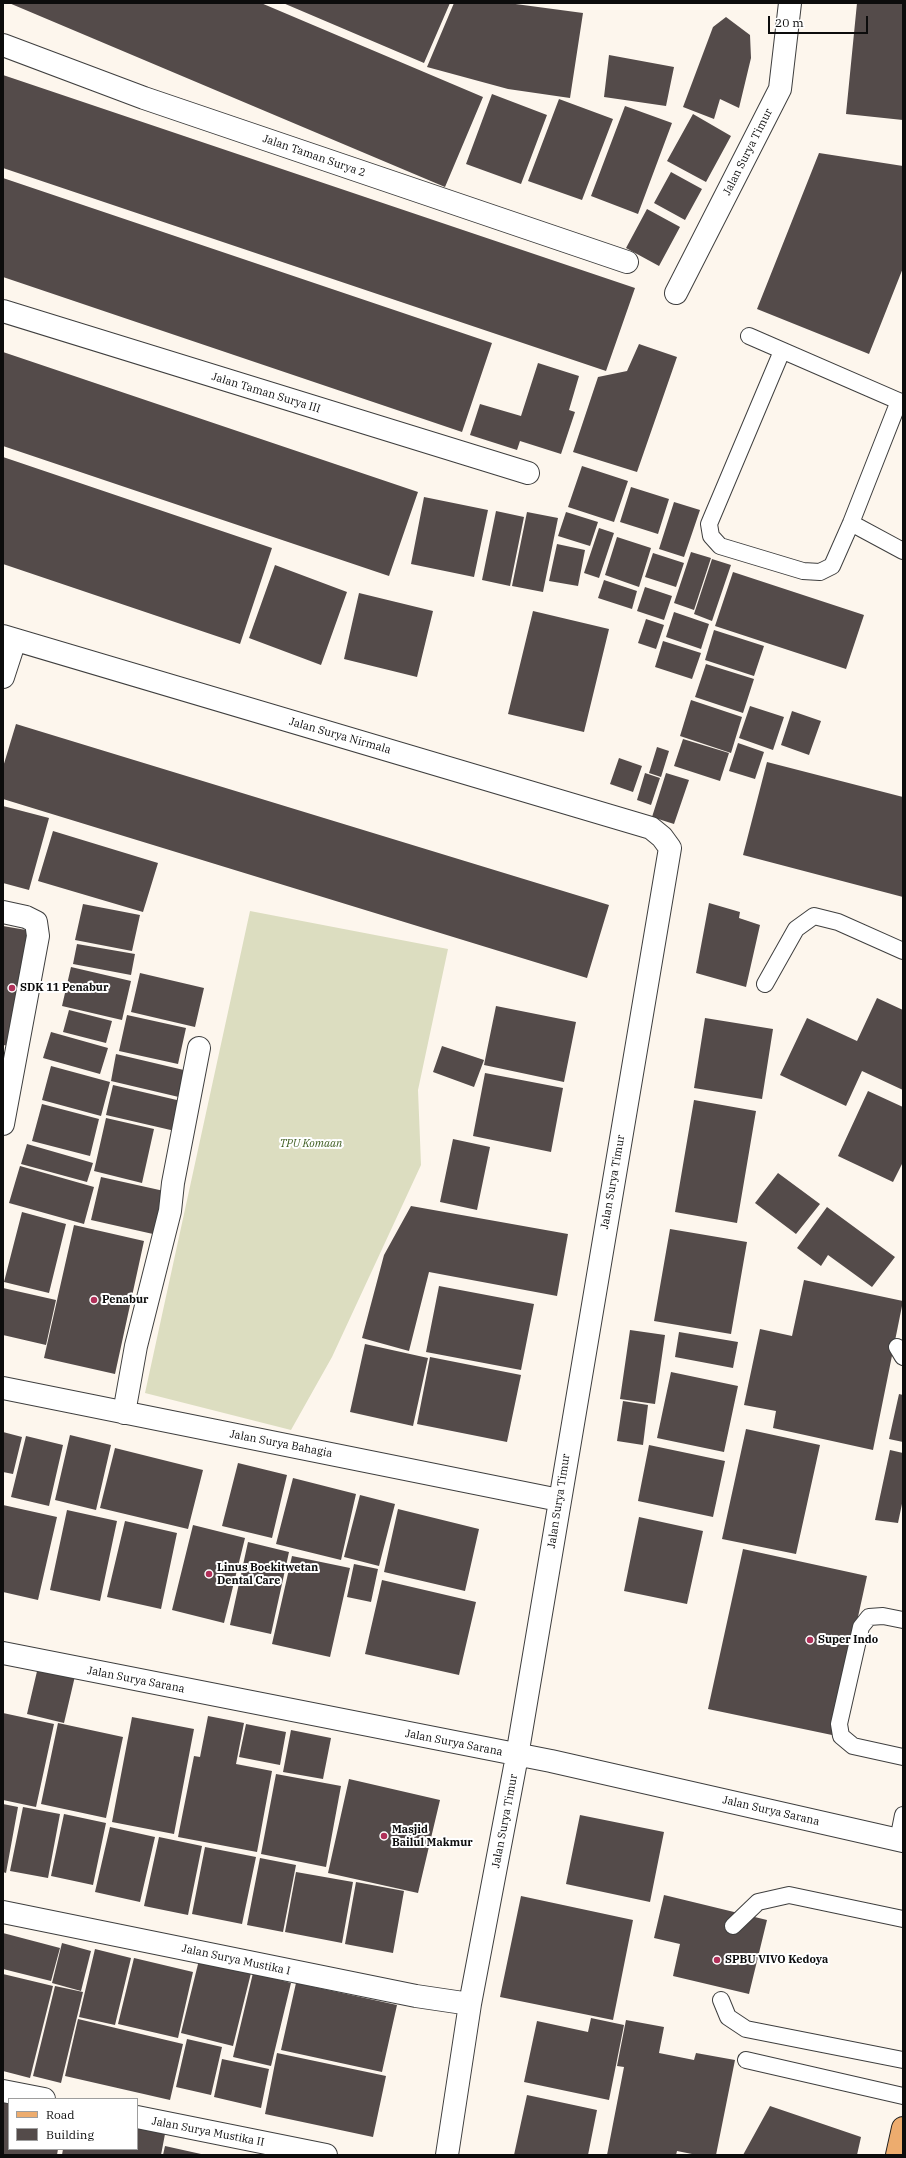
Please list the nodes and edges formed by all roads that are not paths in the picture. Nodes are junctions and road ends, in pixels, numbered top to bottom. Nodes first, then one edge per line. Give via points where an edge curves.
1 (790, 3) edge
2 (3, 45) edge
3 (628, 262) dead end
4 (676, 292) dead end
5 (3, 311) edge
6 (749, 336) dead end
7 (782, 351) junction
8 (901, 402) edge
9 (528, 473) dead end
10 (851, 523) junction
11 (903, 551) edge
12 (9, 638) edge
13 (3, 677) edge
14 (670, 848) joint
15 (3, 912) edge
16 (903, 951) edge
17 (765, 984) dead end
18 (199, 1048) dead end
19 (3, 1124) edge
20 (3, 1388) edge
21 (124, 1413) junction
22 (559, 1500) junction
23 (903, 1620) edge
24 (3, 1654) edge
25 (517, 1756) junction
26 (903, 1757) edge
27 (903, 1815) edge
28 (900, 1840) edge
29 (3, 1912) edge
30 (903, 1919) edge
31 (733, 1926) dead end
32 (721, 2000) dead end
33 (470, 2004) junction
34 (746, 2060) dead end
35 (903, 2060) edge
36 (3, 2091) edge
37 (903, 2096) edge
38 (39, 2098) edge
39 (138, 2117) edge
40 (903, 2128) edge
41 (326, 2155) edge
42 (447, 2155) edge
43 (897, 2155) edge

1 - 4 street, Jalan Surya Timur via 780,89
2 - 3 street, Jalan Taman Surya 2 via 144,98
5 - 9 street, Jalan Taman Surya III
6 - 7 lane
7 - 8 lane
7 - 10 lane via 709,524 711,536 720,546 803,571 820,572 832,566
8 - 10 lane
10 - 11 lane
12 - 13 street
12 - 14 street, Jalan Surya Nirmala via 652,828
14 - 22 street, Jalan Surya Timur
15 - 19 street via 36,922 38,936
16 - 17 lane via 838,922 814,916 796,929
18 - 21 street via 170,1211 136,1346
20 - 21 street, Jalan Surya Bahagia
21 - 22 street, Jalan Surya Bahagia
22 - 25 street, Jalan Surya Timur
23 - 26 lane via 883,1616 869,1618 861,1627 840,1724 841,1736 854,1746
24 - 25 street, Jalan Surya Sarana
25 - 28 street, Jalan Surya Sarana via 551,1761
25 - 33 street, Jalan Surya Timur
27 - 28 lane
29 - 33 street, Jalan Surya Mustika I via 408,1995
30 - 31 lane via 789,1895 758,1902
32 - 35 lane via 728,2017 746,2029
33 - 42 street, Jalan Surya Timur
34 - 37 lane
36 - 38 street
39 - 41 street, Jalan Surya Mustika II
40 - 43 main road

